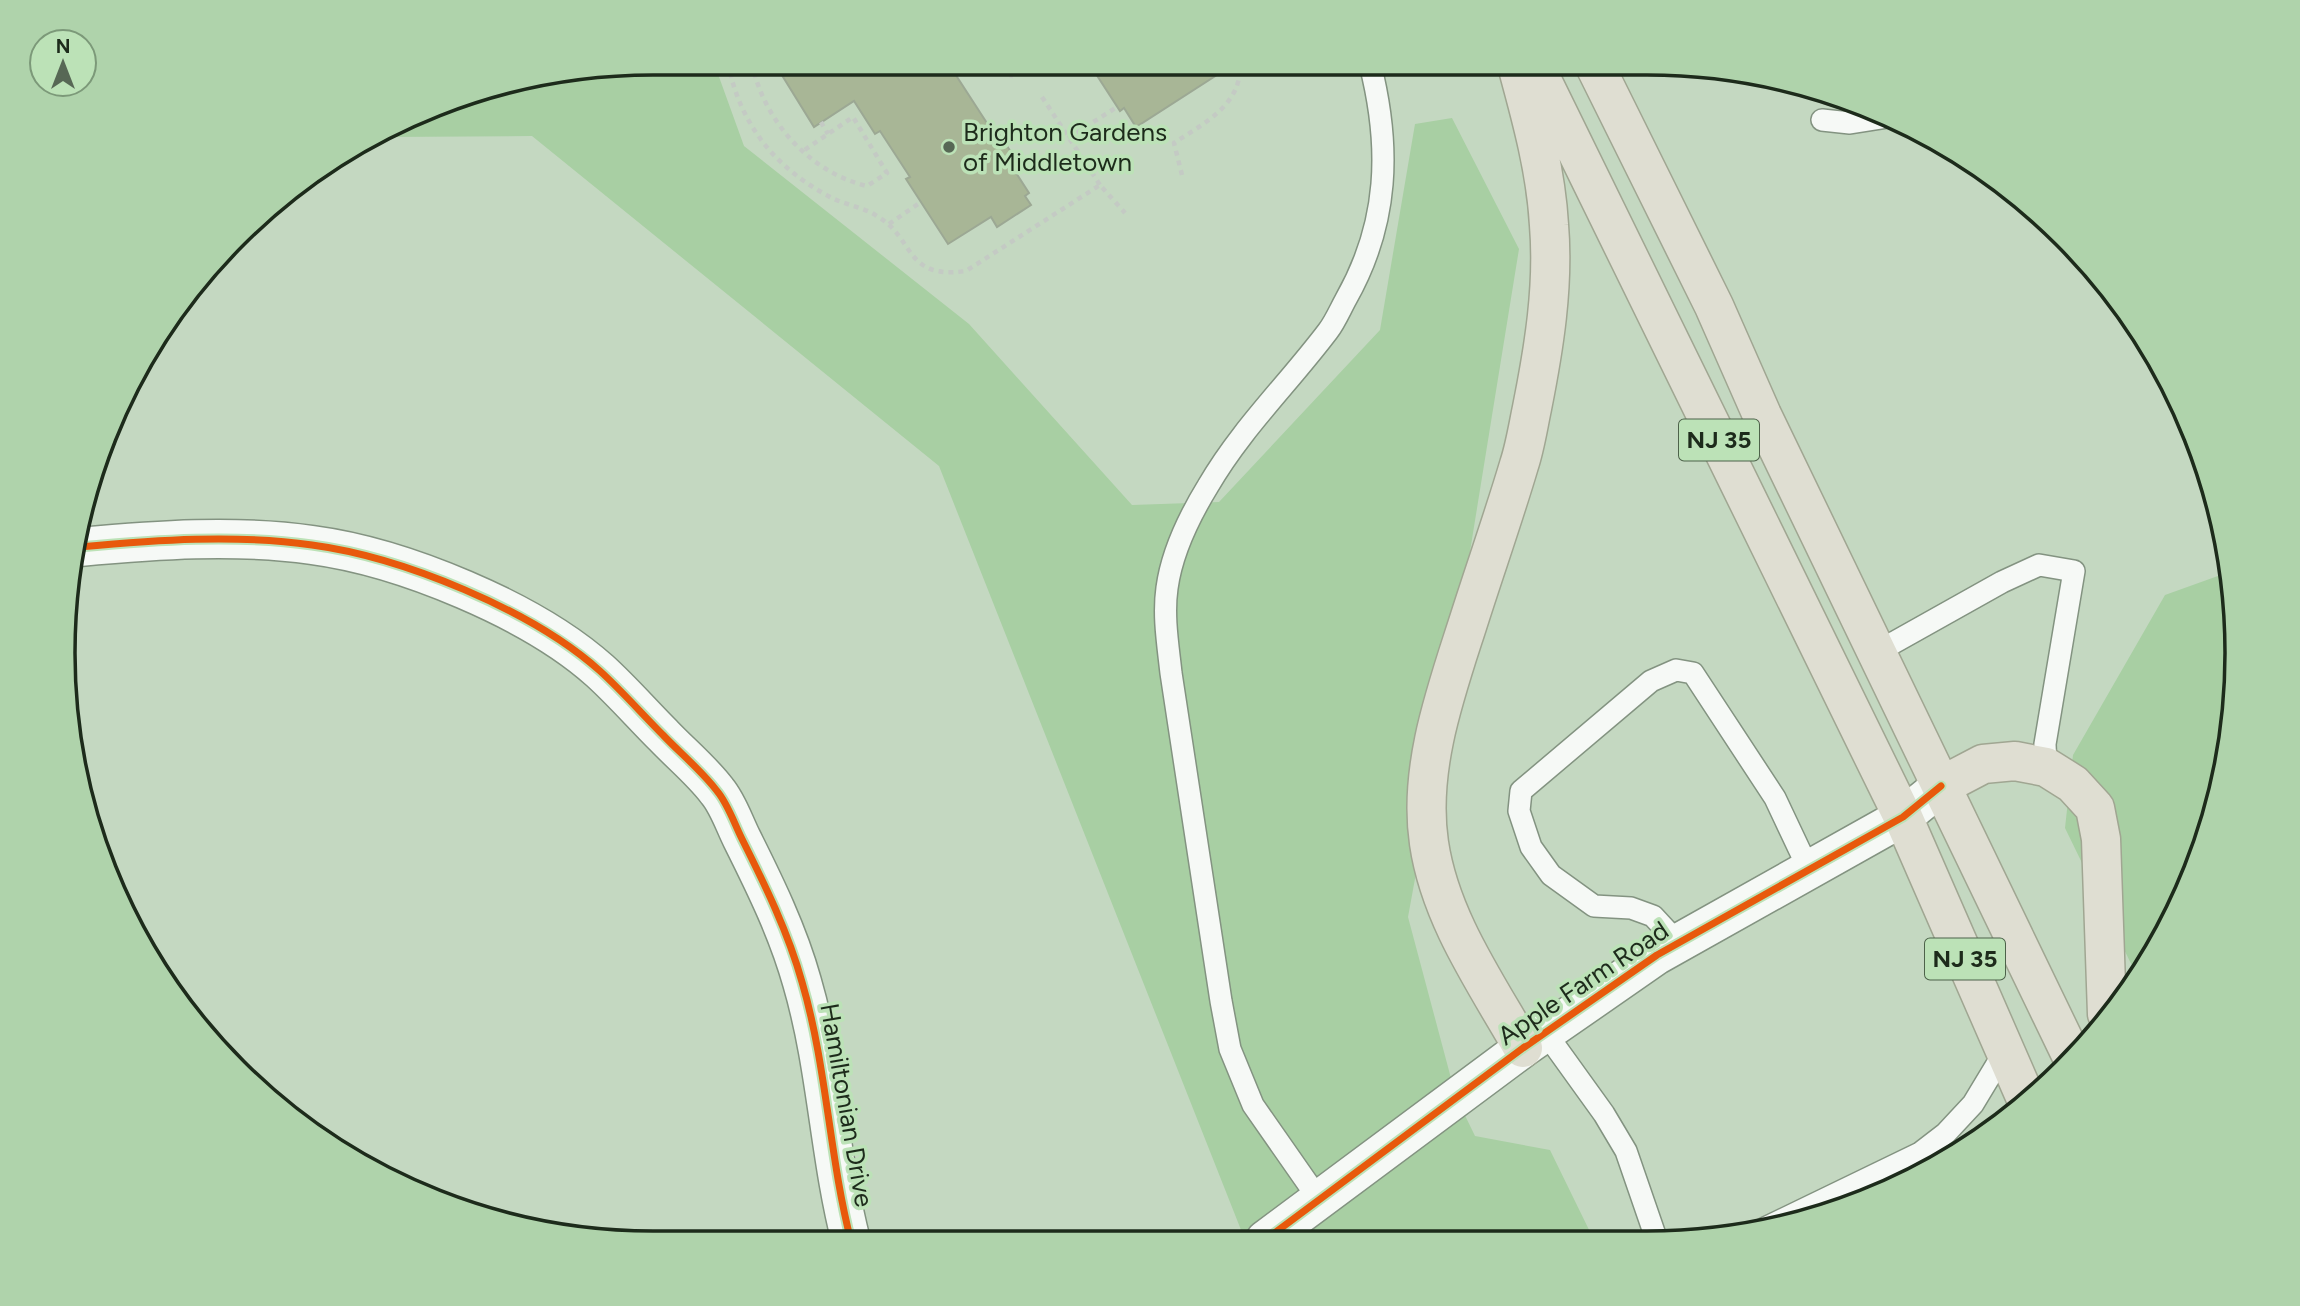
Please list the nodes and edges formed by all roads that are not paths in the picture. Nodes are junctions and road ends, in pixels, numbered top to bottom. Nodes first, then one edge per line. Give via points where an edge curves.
1 (1373, 75) edge
2 (1519, 75) edge
3 (1539, 75) edge
4 (1599, 75) edge
5 (1822, 120) dead end
6 (1870, 120) edge
7 (85, 546) edge
8 (1877, 652) junction
9 (2046, 767) junction
10 (1941, 786) junction
11 (1903, 817) junction
12 (1809, 870) junction
13 (1678, 943) junction
14 (2107, 1003) edge
15 (1534, 1040) junction
16 (2068, 1049) edge
17 (2005, 1051) junction
18 (2023, 1091) edge
19 (1320, 1201) junction
20 (1806, 1208) edge
21 (848, 1231) edge
22 (1278, 1231) edge
23 (1653, 1231) edge

1 - 19 lane via 1380,104 1384,174 1374,232 1356,282 1329,330 1225,457 1180,538 1167,588 1171,673 1230,1049 1253,1105
2 - 15 highway via 1538,141 1549,225 1543,354 1521,462 1446,690 1431,757 1426,810 1428,841 1441,892 1463,944
3 - 11 highway, NJ 35
4 - 8 highway, NJ 35
5 - 6 lane
7 - 21 street, Hamiltonian Drive via 229,538 312,545 362,555 477,595 550,634 599,670 718,792 785,932 803,982 820,1057 839,1196
8 - 9 lane via 2039,565 2074,571 2045,744
8 - 10 highway, NJ 35
9 - 10 highway via 2015,761 1983,764
9 - 14 highway via 2073,784 2095,808 2101,839
10 - 11 street, Apple Farm Road
10 - 16 highway, NJ 35
11 - 12 street, Apple Farm Road
11 - 17 highway, NJ 35
12 - 13 street, Apple Farm Road
12 - 13 lane via 1775,798 1693,673 1676,670 1651,681 1521,791 1519,811 1531,847 1550,875 1594,906 1631,908 1653,916
13 - 15 street, Apple Farm Road
15 - 19 street, Apple Farm Road
15 - 23 lane via 1604,1114 1626,1152
17 - 18 highway, NJ 35
17 - 20 lane via 1973,1104 1946,1133 1920,1153
19 - 22 street, Apple Farm Road

